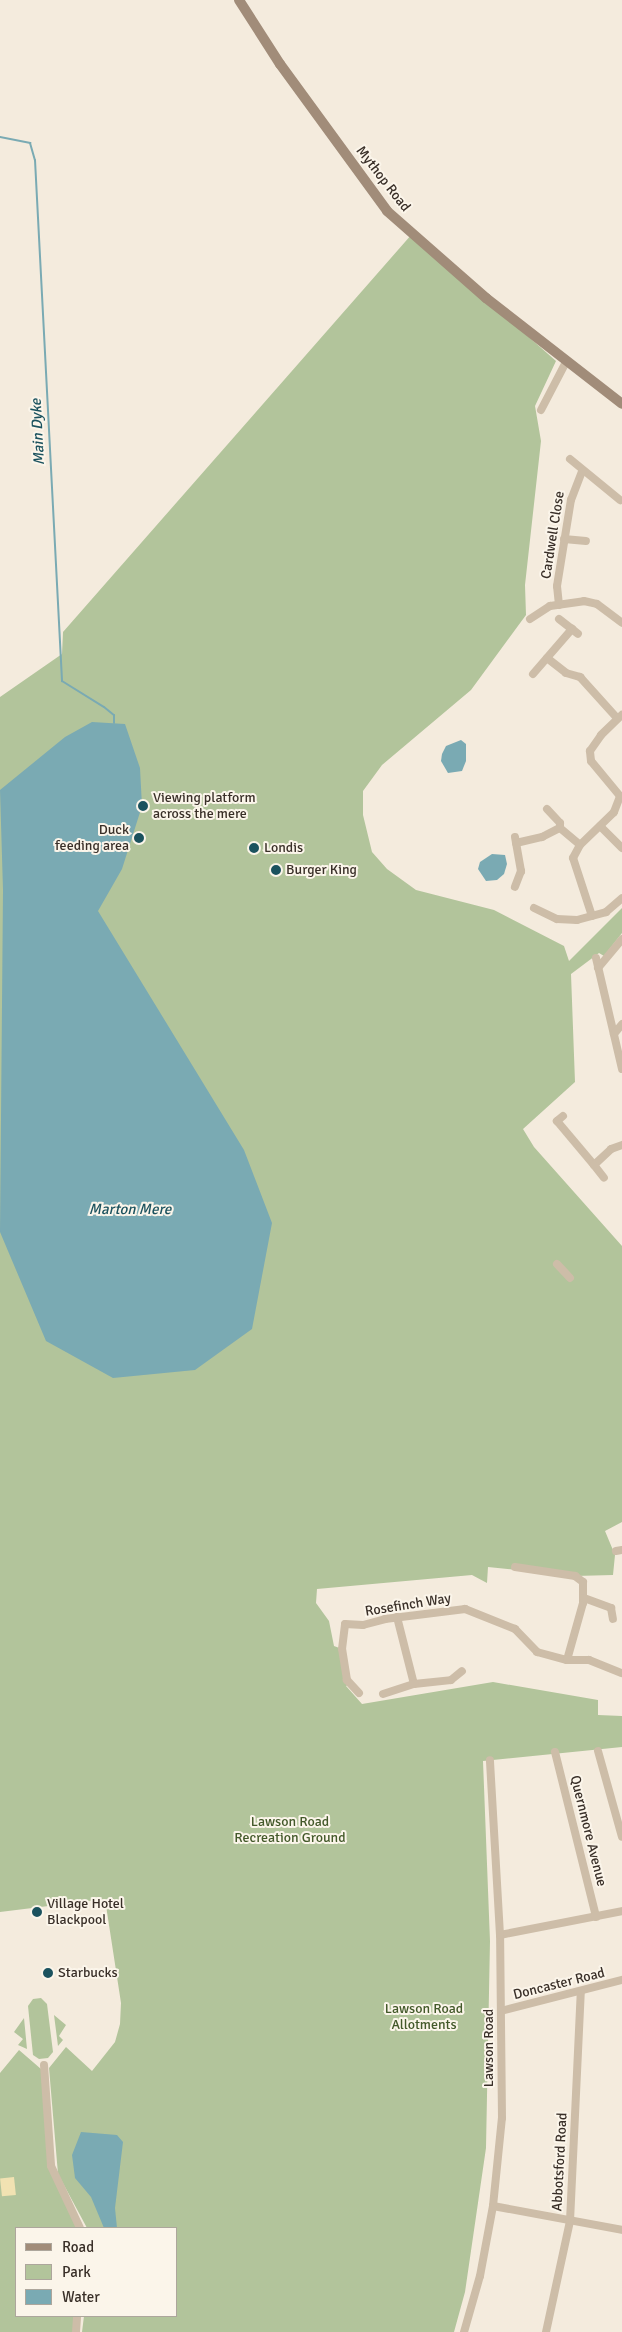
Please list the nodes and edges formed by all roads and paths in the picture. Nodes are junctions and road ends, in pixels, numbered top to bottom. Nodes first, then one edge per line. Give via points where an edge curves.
1 (239, 0) edge
2 (567, 360) junction
3 (622, 404) edge
4 (541, 410) dead end
5 (570, 459) dead end
6 (582, 471) junction
7 (620, 500) dead end
8 (564, 540) junction
9 (586, 541) dead end
10 (559, 605) junction
11 (530, 619) dead end
12 (559, 619) dead end
13 (622, 623) edge
14 (547, 658) junction
15 (533, 674) dead end
16 (620, 716) edge
17 (621, 795) edge
18 (547, 809) dead end
19 (600, 826) junction
20 (560, 828) junction
21 (580, 844) junction
22 (622, 848) edge
23 (515, 886) dead end
24 (622, 898) edge
25 (534, 908) dead end
26 (592, 916) junction
27 (622, 938) edge
28 (596, 958) dead end
29 (598, 968) junction
30 (622, 1024) edge
31 (614, 1034) junction
32 (622, 1069) edge
33 (563, 1116) dead end
34 (622, 1145) edge
35 (594, 1165) junction
36 (601, 1177) dead end
37 (557, 1264) dead end
38 (570, 1278) dead end
39 (515, 1567) dead end
40 (584, 1598) junction
41 (397, 1617) junction
42 (613, 1619) dead end
43 (567, 1660) junction
44 (462, 1671) dead end
45 (622, 1673) edge
46 (414, 1684) junction
47 (359, 1693) dead end
48 (383, 1694) dead end
49 (598, 1751) dead end
50 (555, 1752) dead end
51 (490, 1760) dead end
52 (619, 1810) edge
53 (622, 1837) edge
54 (622, 1911) edge
55 (596, 1917) junction
56 (500, 1935) junction
57 (622, 1980) edge
58 (581, 1991) junction
59 (501, 2011) junction
60 (44, 2065) dead end
61 (493, 2206) junction
62 (570, 2222) junction
63 (80, 2227) edge
64 (622, 2230) edge
65 (76, 2317) edge
66 (76, 2332) edge
67 (464, 2332) edge
68 (546, 2332) edge

1 - 2 street, Mythop Road via 280,64 387,211 486,298
2 - 3 street, Mythop Road
2 - 4 street
5 - 6 street
6 - 7 street
6 - 8 street, Cardwell Close via 573,488
8 - 9 street
8 - 10 street, Cardwell Close
10 - 11 street via 550,606
10 - 13 street via 584,601 597,604
12 - 14 street via 575,632
14 - 15 street
14 - 16 street via 566,673 580,677
16 - 17 street via 592,745 590,756 594,766
17 - 19 street via 614,812
18 - 20 street via 560,823
19 - 21 street
19 - 22 street
20 - 21 street
20 - 23 street via 542,837 516,840 521,871
21 - 26 street via 575,851 574,866 584,883
24 - 26 street via 606,912
25 - 26 street via 564,920
27 - 29 street
28 - 29 street
29 - 31 street
30 - 31 street
31 - 32 street
33 - 35 street via 557,1121
34 - 35 street via 611,1149
35 - 36 street
37 - 38 street
39 - 40 street via 575,1576 584,1584
40 - 42 street via 611,1608
40 - 43 street
41 - 43 street, Rosefinch Way via 465,1609 515,1629 537,1652
41 - 46 street
41 - 47 street, Rosefinch Way via 363,1625 345,1624 342,1649 347,1680
43 - 45 street, Rosefinch Way via 589,1660
44 - 46 street via 451,1680
46 - 48 street
49 - 52 street via 610,1803
50 - 55 street, Quernmore Avenue
51 - 56 street, Lawson Road
52 - 53 street
54 - 55 street
55 - 56 street
56 - 59 street, Lawson Road
57 - 58 street, Doncaster Road
58 - 59 street, Doncaster Road
58 - 62 street, Abbotsford Road
59 - 61 street, Lawson Road via 502,2118
60 - 63 street via 51,2166
61 - 62 street
61 - 67 street, Lawson Road via 480,2276
62 - 64 street
62 - 68 street, Abbotsford Road
65 - 66 street

